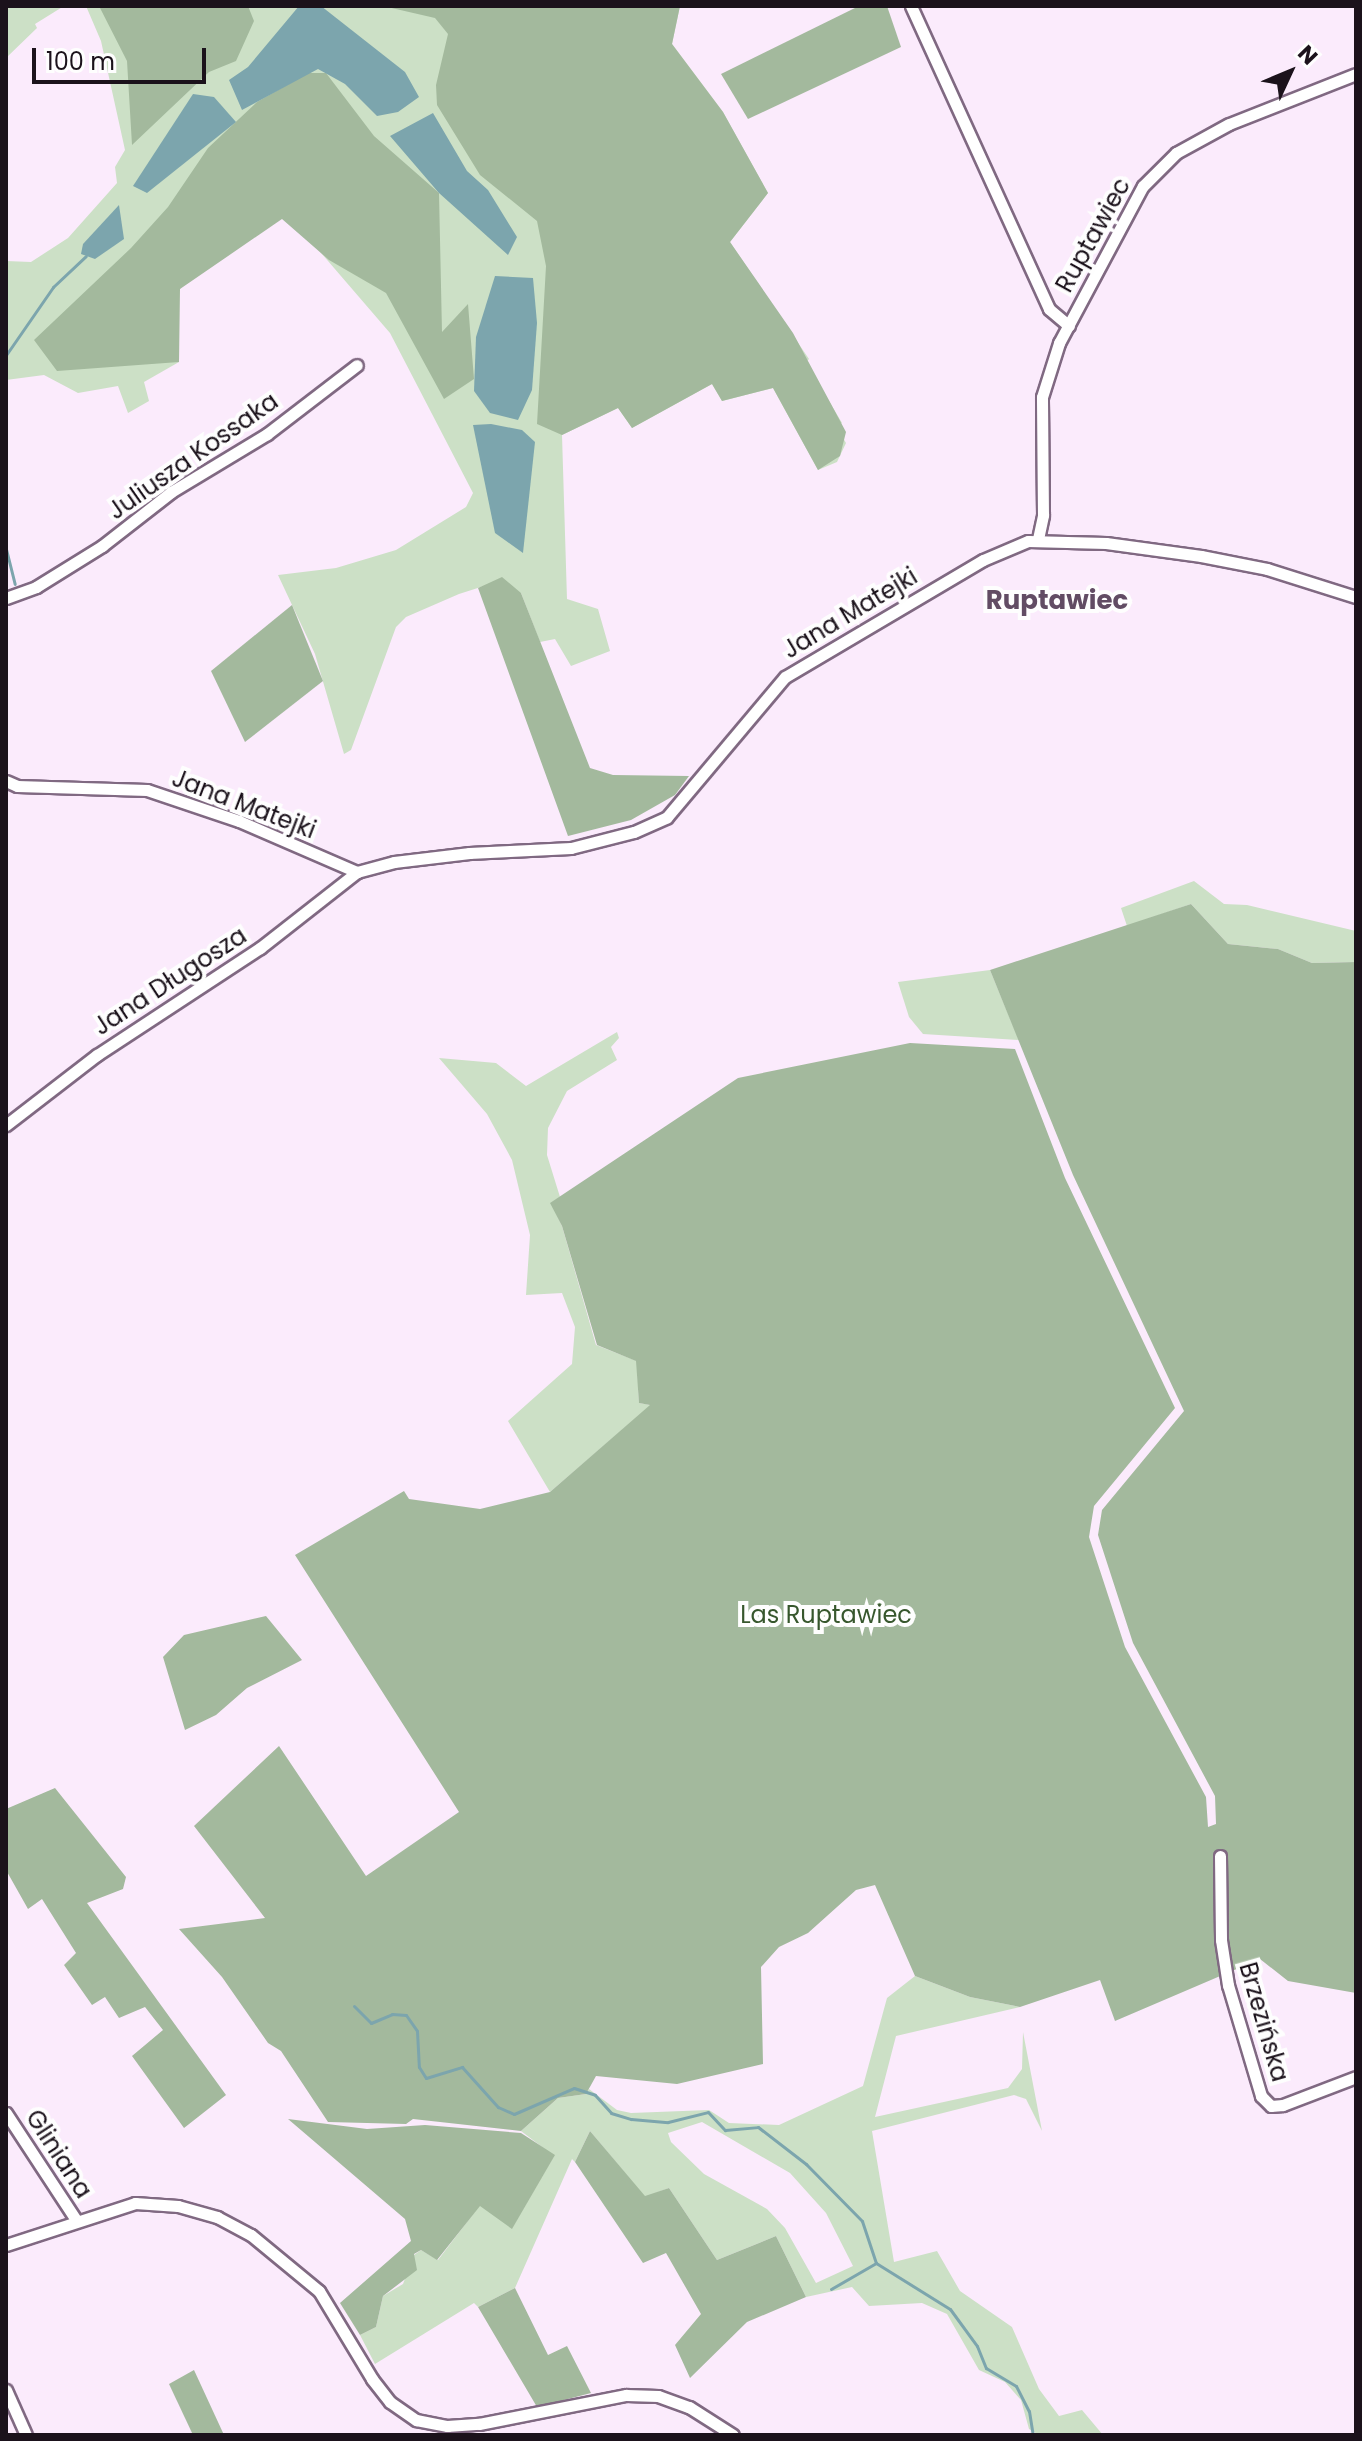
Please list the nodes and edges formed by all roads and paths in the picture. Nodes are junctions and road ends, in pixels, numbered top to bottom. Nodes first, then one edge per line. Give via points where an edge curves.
1 (911, 6) edge
2 (1356, 74) edge
3 (1069, 326) junction
4 (357, 365) dead end
5 (1038, 539) junction
6 (1356, 597) edge
7 (6, 598) edge
8 (6, 781) edge
9 (357, 872) junction
10 (6, 1125) edge
11 (1220, 1856) dead end
12 (1356, 2077) edge
13 (6, 2113) edge
14 (76, 2220) junction
15 (6, 2245) edge
16 (6, 2390) edge
17 (26, 2435) edge
18 (733, 2435) edge

1 - 3 street via 1049,309
2 - 3 street, Ruptawiec via 1229,124 1176,153 1143,186
3 - 5 street, Ruptawiec via 1042,397 1043,515
4 - 7 street, Juliusza Kossaka via 267,434 171,492 102,546 36,587
5 - 6 street, Jana Matejki via 1201,556 1267,569
5 - 9 street, Jana Matejki via 983,560 785,677 667,817 634,832 571,848 439,856
8 - 9 street, Jana Matejki via 17,786 147,790 239,821
9 - 10 street, Jana Długosza via 260,948 97,1055
11 - 12 street, Brzezińska via 1221,1940 1228,1985 1261,2096 1271,2106 1283,2105
13 - 14 street, Gliniana
14 - 15 street
14 - 18 street via 135,2203 178,2206 251,2235 319,2291 372,2379 390,2402 416,2420 479,2424 626,2395 658,2396 689,2407
16 - 17 street

